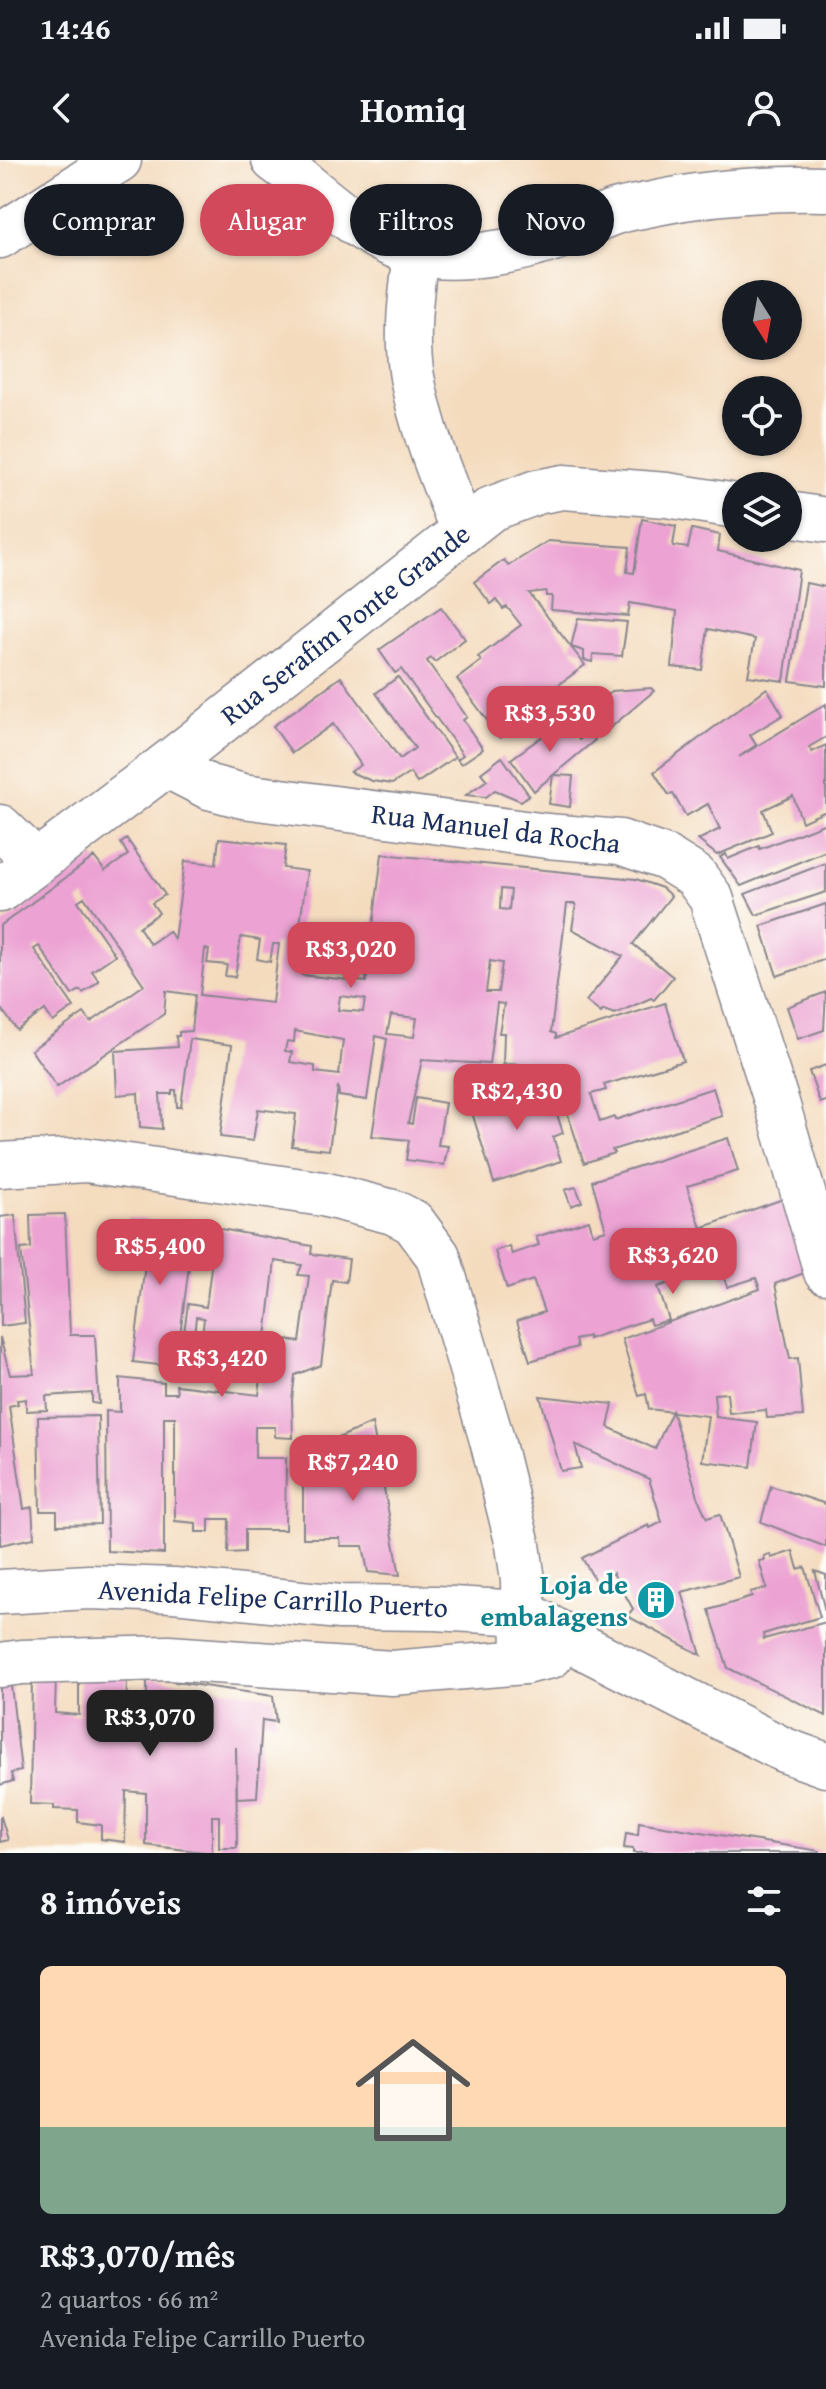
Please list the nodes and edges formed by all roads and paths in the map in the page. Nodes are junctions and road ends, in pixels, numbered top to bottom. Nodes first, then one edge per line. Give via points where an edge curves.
1 (119, 160) edge
2 (274, 160) edge
3 (826, 189) edge
4 (350, 217) edge
5 (0, 236) edge
6 (482, 254) edge
7 (416, 256) edge
8 (722, 504) edge
9 (802, 516) edge
10 (826, 520) edge
11 (463, 531) junction
12 (166, 765) junction
13 (0, 827) edge
14 (36, 862) junction
15 (0, 890) edge
16 (0, 1165) edge
17 (826, 1272) edge
18 (0, 1592) edge
19 (400, 1607) junction
20 (525, 1613) junction
21 (585, 1648) junction
22 (524, 1662) junction
23 (0, 1665) edge
24 (392, 1673) junction
25 (826, 1765) edge

1 - 5 street
2 - 4 street
3 - 6 street via 766,188 693,196 615,212 559,237
7 - 11 street via 409,319 412,376 429,443
8 - 11 street, Rua Serafim Ponte Grande via 563,487 491,509
9 - 10 street
11 - 12 street, Rua Serafim Ponte Grande
12 - 14 street, Rua Serafim Ponte Grande
12 - 17 street, Rua Manuel da Rocha via 209,787 243,796 620,842 666,858 695,876 711,898
13 - 14 street
14 - 15 street, Rua Serafim Ponte Grande
16 - 20 street via 86,1160 323,1194 413,1222 438,1256 451,1296 518,1545
18 - 19 street, Avenida Felipe Carrillo Puerto via 174,1590 340,1607
19 - 20 street, Avenida Felipe Carrillo Puerto
19 - 24 street
20 - 21 street, Avenida Felipe Carrillo Puerto
20 - 22 street
21 - 22 street
21 - 25 street, Avenida Felipe Carrillo Puerto via 784,1750
22 - 24 street
23 - 24 street via 169,1658

